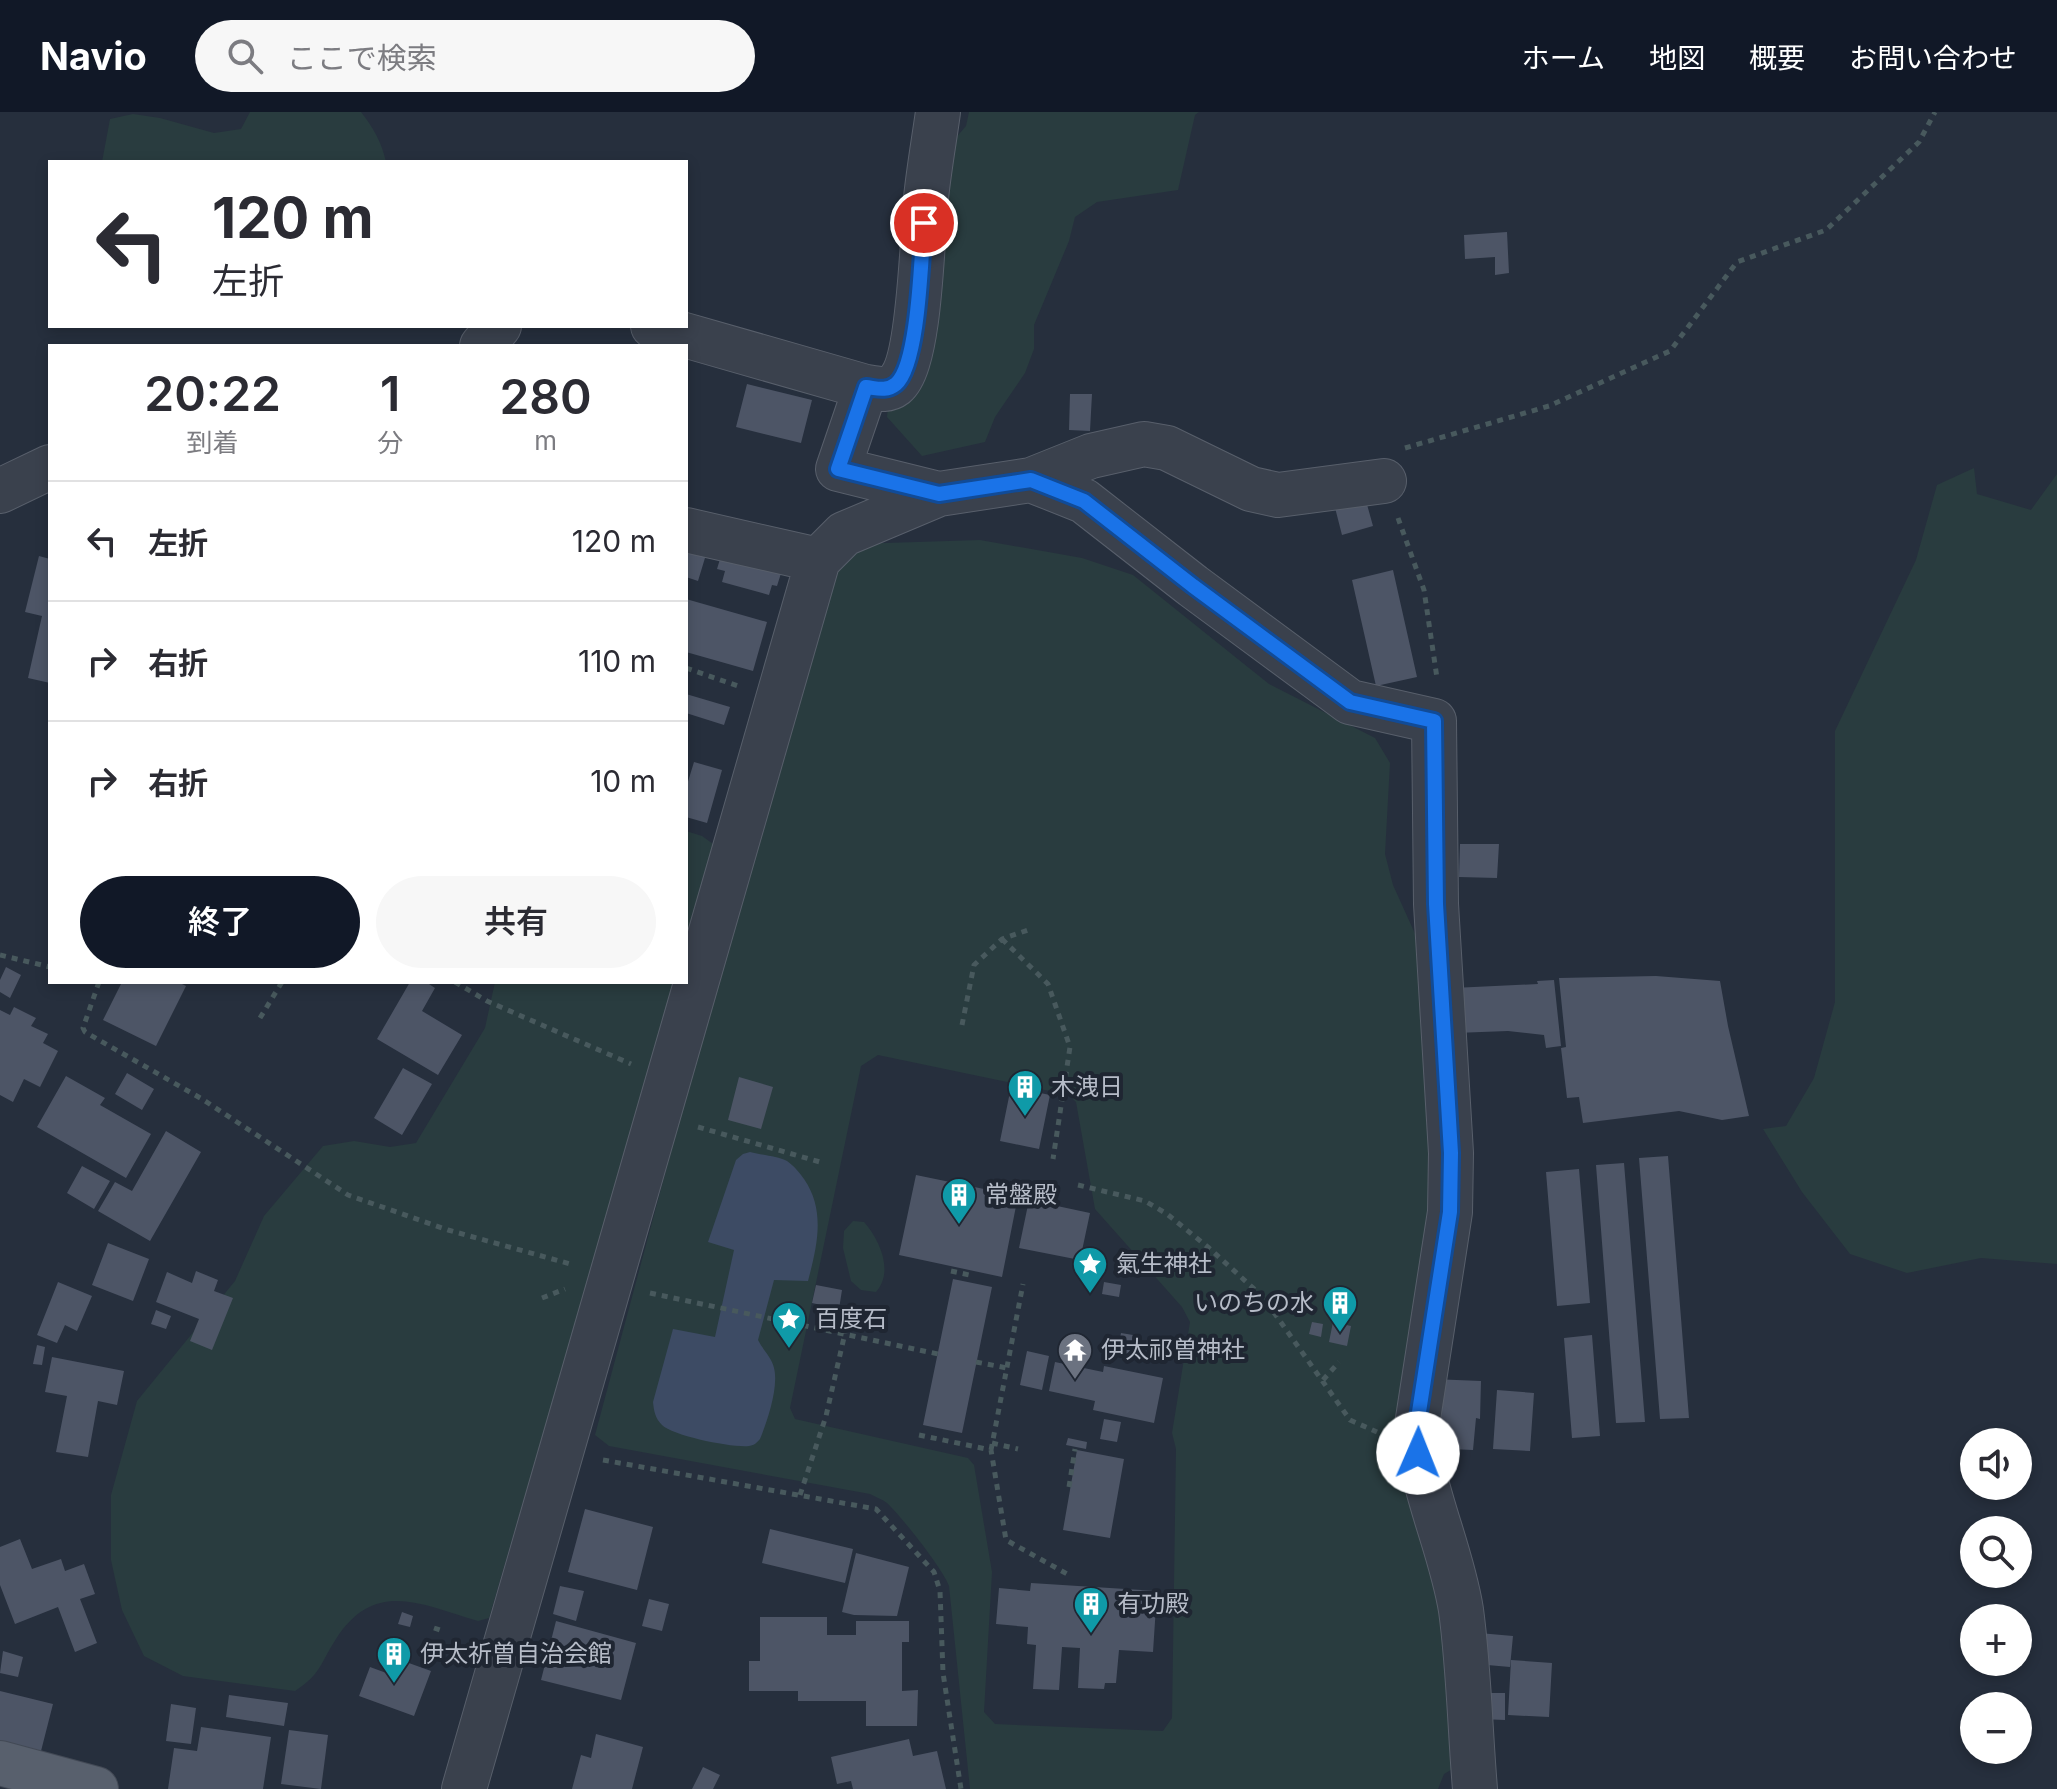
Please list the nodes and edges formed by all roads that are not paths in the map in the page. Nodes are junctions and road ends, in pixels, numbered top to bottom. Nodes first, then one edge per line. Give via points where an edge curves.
1 (938, 112) edge
2 (497, 328) edge
3 (660, 328) edge
4 (484, 344) edge
5 (866, 387) junction
6 (48, 468) edge
7 (1031, 480) junction
8 (1384, 481) road end
9 (0, 491) edge
10 (939, 494) junction
11 (688, 530) edge
12 (818, 560) junction
13 (0, 1763) edge
14 (96, 1789) edge
15 (464, 1789) edge
16 (1475, 1789) edge

1 - 5 street via 915,330 895,385 884,390
2 - 4 street
3 - 5 street
5 - 10 street via 838,469
6 - 9 street
7 - 8 street via 1091,456 1144,444 1167,448 1251,489 1278,495
7 - 10 street
7 - 16 street via 1084,501 1350,702 1434,721 1450,1212 1417,1432 1460,1610
10 - 12 street via 844,534
11 - 12 street
12 - 15 street via 664,1098 628,1284 560,1452
13 - 14 main road

